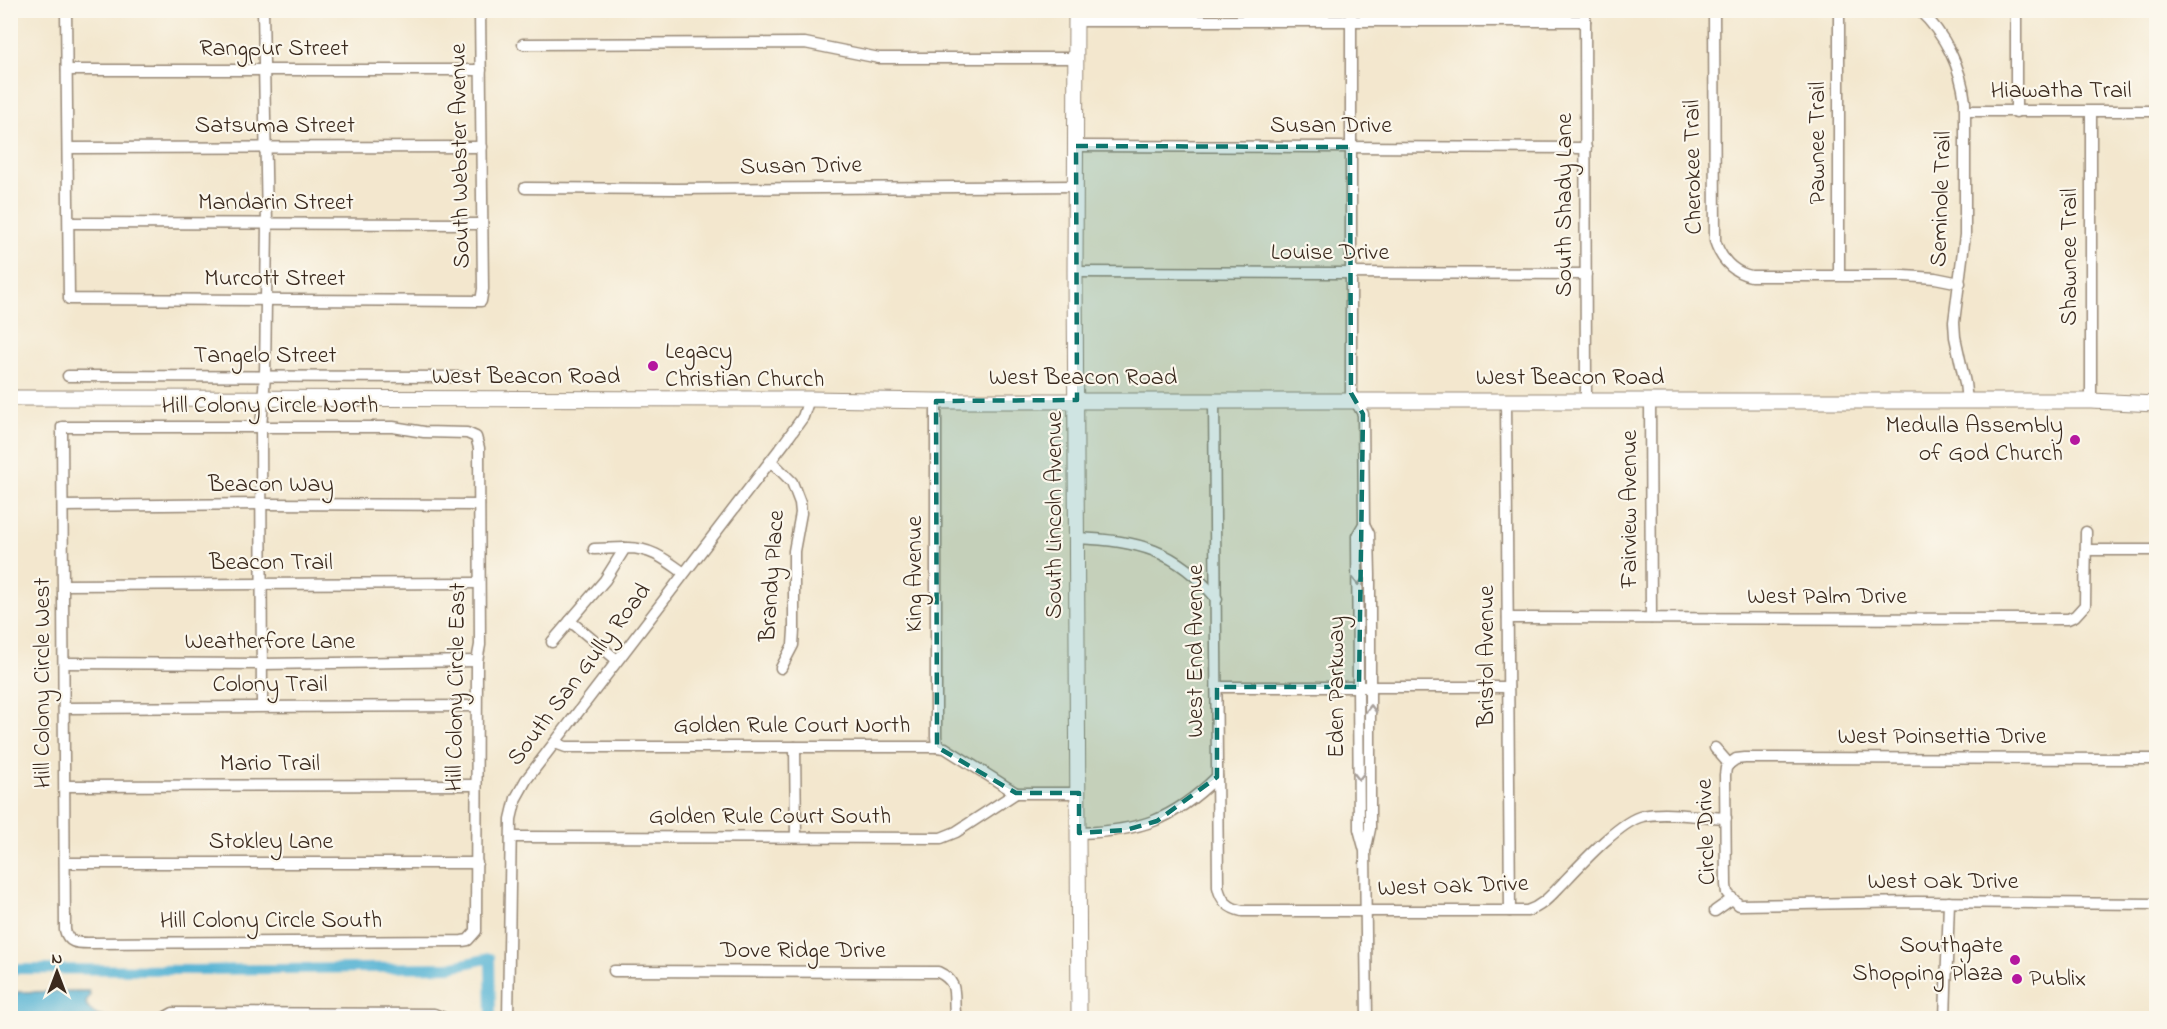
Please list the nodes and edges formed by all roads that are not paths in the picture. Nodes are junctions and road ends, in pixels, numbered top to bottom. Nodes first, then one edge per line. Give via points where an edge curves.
1 (66, 10) edge
2 (262, 10) edge
3 (480, 10) edge
4 (1714, 10) edge
5 (1839, 10) edge
6 (1919, 10) edge
7 (2016, 10) edge
8 (1076, 16) edge
9 (1351, 16) edge
10 (1585, 16) edge
11 (523, 44) dead end
12 (1076, 58) junction
13 (67, 70) junction
14 (264, 70) junction
15 (481, 70) junction
16 (1966, 111) junction
17 (2157, 111) edge
18 (2016, 112) junction
19 (2091, 112) junction
20 (1076, 146) junction
21 (264, 147) junction
22 (482, 147) junction
23 (1350, 147) junction
24 (68, 148) junction
25 (1586, 148) junction
26 (1076, 186) junction
27 (525, 188) dead end
28 (69, 223) junction
29 (482, 224) junction
30 (267, 225) junction
31 (1075, 272) junction
32 (1350, 274) junction
33 (1586, 274) junction
34 (1839, 275) junction
35 (1960, 283) junction
36 (267, 300) junction
37 (481, 301) joint
38 (68, 376) dead end
39 (266, 376) junction
40 (461, 377) dead end
41 (10, 398) edge
42 (262, 399) junction
43 (809, 399) junction
44 (1077, 400) junction
45 (1214, 400) junction
46 (1586, 400) junction
47 (936, 401) junction
48 (1356, 401) junction
49 (1506, 401) junction
50 (1650, 401) junction
51 (1967, 401) junction
52 (2091, 401) junction
53 (2157, 404) edge
54 (63, 427) joint
55 (261, 427) junction
56 (476, 437) joint
57 (771, 461) junction
58 (262, 504) junction
59 (63, 506) junction
60 (479, 506) junction
61 (1364, 524) junction
62 (2086, 532) dead end
63 (1077, 538) junction
64 (625, 548) junction
65 (594, 549) dead end
66 (2086, 550) junction
67 (2157, 550) edge
68 (684, 573) junction
69 (479, 583) junction
70 (64, 585) junction
71 (262, 585) junction
72 (1217, 599) junction
73 (1508, 618) junction
74 (1651, 618) junction
75 (570, 621) junction
76 (552, 642) dead end
77 (617, 660) junction
78 (477, 661) junction
79 (65, 663) junction
80 (262, 664) junction
81 (781, 668) dead end
82 (1217, 687) junction
83 (1359, 687) junction
84 (1371, 687) junction
85 (1508, 687) junction
86 (262, 706) junction
87 (476, 706) junction
88 (65, 708) junction
89 (555, 743) junction
90 (795, 747) junction
91 (937, 747) junction
92 (1715, 748) dead end
93 (2157, 759) edge
94 (1729, 764) junction
95 (1217, 777) junction
96 (476, 785) junction
97 (65, 786) junction
98 (1016, 794) junction
99 (1079, 794) junction
100 (1726, 818) junction
101 (1079, 833) junction
102 (511, 837) junction
103 (796, 837) junction
104 (1365, 851) junction
105 (66, 863) junction
106 (477, 863) junction
107 (1732, 899) junction
108 (1222, 900) joint
109 (1948, 902) junction
110 (2157, 904) edge
111 (1510, 910) junction
112 (1716, 911) dead end
113 (1367, 912) junction
114 (473, 937) joint
115 (69, 939) joint
116 (614, 971) dead end
117 (164, 1018) edge
118 (444, 1018) edge
119 (508, 1018) edge
120 (956, 1018) edge
121 (1079, 1018) edge
122 (1368, 1018) edge
123 (1945, 1018) edge

1 - 13 street
2 - 14 street
3 - 15 street, South Webster Avenue
4 - 34 street, Cherokee Trail via 1715,240 1719,252 1731,267 1751,276
5 - 34 street, Pawnee Trail
6 - 16 street, Seminole Trail via 1954,60 1963,84
7 - 18 street
8 - 9 street
8 - 12 street, South Lincoln Avenue
9 - 10 street
9 - 23 street, Eden Parkway
10 - 25 street, South Shady Lane
11 - 12 street via 805,43 879,58
12 - 20 street, South Lincoln Avenue
13 - 14 street, Rangpur Street
13 - 24 street
14 - 15 street, Rangpur Street
14 - 21 street
15 - 22 street, South Webster Avenue
16 - 18 street, Hiawatha Trail
16 - 35 street, Seminole Trail via 1965,235
17 - 19 street, Hiawatha Trail
18 - 19 street, Hiawatha Trail
19 - 52 street, Shawnee Trail
20 - 23 street, Susan Drive
20 - 26 street, South Lincoln Avenue
21 - 22 street, Satsuma Street
21 - 24 street, Satsuma Street
21 - 30 street
22 - 29 street, South Webster Avenue
23 - 25 street, Susan Drive
23 - 32 street, Eden Parkway
24 - 28 street
25 - 33 street, South Shady Lane
26 - 27 street, Susan Drive
26 - 31 street, South Lincoln Avenue
28 - 30 street, Mandarin Street
28 - 36 street, Murcott Street via 69,299
29 - 30 street, Mandarin Street
29 - 37 street, South Webster Avenue
30 - 36 street
31 - 32 street, Louise Drive
31 - 44 street, South Lincoln Avenue
32 - 33 street, Louise Drive
32 - 48 street, Eden Parkway via 1351,393
33 - 46 street, South Shady Lane
34 - 35 street, Cherokee Trail via 1935,278
35 - 51 street, Seminole Trail via 1954,322
36 - 37 street, Murcott Street
36 - 39 street
38 - 39 street, Tangelo Street
39 - 40 street, Tangelo Street
39 - 42 street
41 - 42 street, West Beacon Road
42 - 43 street, West Beacon Road
42 - 55 street
43 - 47 street, West Beacon Road
43 - 57 street, South San Gully Road via 803,417
44 - 45 street, West Beacon Road
44 - 47 street, West Beacon Road
44 - 63 street, South Lincoln Avenue
45 - 48 street, West Beacon Road
45 - 72 street, West End Avenue
46 - 49 street, West Beacon Road
46 - 50 street, West Beacon Road
47 - 91 street, King Avenue
48 - 49 street, West Beacon Road
48 - 61 street, Eden Parkway via 1363,414
49 - 73 street, Bristol Avenue
50 - 51 street, West Beacon Road
50 - 74 street, Fairview Avenue
51 - 52 street, West Beacon Road
52 - 53 street, West Beacon Road
54 - 55 street, Hill Colony Circle North
54 - 59 street, Hill Colony Circle West
55 - 56 street, Hill Colony Circle North via 393,427
55 - 58 street
56 - 60 street, Hill Colony Circle East
57 - 68 street, South San Gully Road
57 - 81 street, Brandy Place via 792,482 801,513 794,551 793,645
58 - 59 street, Beacon Way
58 - 60 street, Beacon Way
58 - 71 street
59 - 70 street, Hill Colony Circle West
60 - 69 street, Hill Colony Circle East
61 -> 83 street, Eden Parkway via 1357,536
61 - 84 street, Eden Parkway via 1369,534
62 - 66 street, West Palm Drive
63 - 72 street via 1116,540 1157,552 1182,565
63 - 99 street, South Lincoln Avenue
64 - 65 street
64 - 68 street via 659,554
64 - 75 street via 605,580
66 - 67 street
66 - 74 street, West Palm Drive via 2085,605 2068,619
68 - 77 street, South San Gully Road
69 - 71 street, Beacon Trail
69 - 78 street, Hill Colony Circle East
70 - 71 street, Beacon Trail
70 - 79 street, Hill Colony Circle West
71 - 80 street
72 - 82 street, West End Avenue
73 - 74 street, West Palm Drive
73 - 85 street, Bristol Avenue
75 - 76 street
75 - 77 street
77 - 89 street, South San Gully Road
78 - 80 street, Weatherfore Lane
78 - 87 street, Hill Colony Circle East
79 - 80 street, Weatherfore Lane
79 - 88 street, Hill Colony Circle West
80 - 86 street
82 - 83 street
82 - 95 street, West End Avenue
83 - 84 street
83 -> 104 street, Eden Parkway via 1359,829
84 - 85 street
104 -> 84 street, Eden Parkway via 1371,829
85 - 111 street, Bristol Avenue
86 - 87 street, Colony Trail
86 - 88 street, Colony Trail
87 - 96 street, Hill Colony Circle East
88 - 97 street, Hill Colony Circle West
89 - 90 street, Golden Rule Court North via 566,747
89 - 102 street, South San Gully Road via 516,798
90 - 91 street, Golden Rule Court North
90 - 103 street
91 - 98 street, Golden Rule Court North via 945,748
92 - 94 street
93 - 94 street, West Poinsettia Drive via 1746,758
94 - 100 street, Circle Drive via 1725,775
95 - 101 street via 1186,804 1157,820 1126,830
95 - 108 street, West End Avenue via 1218,887
96 - 97 street, Mario Trail
96 - 106 street, Hill Colony Circle East
97 - 105 street, Hill Colony Circle West
98 - 99 street
98 - 103 street, Golden Rule Court South via 941,838
99 - 101 street, South Lincoln Avenue
100 - 107 street, Circle Drive via 1726,885
100 - 111 street, West Oak Drive via 1635,818 1543,904 1527,910
101 - 121 street, South Lincoln Avenue
102 - 103 street, Golden Rule Court South
102 - 119 street, South San Gully Road
104 - 113 street, Eden Parkway
105 - 106 street, Stokley Lane
105 - 115 street, Hill Colony Circle West via 65,930
106 - 114 street, Hill Colony Circle East
107 - 109 street, West Oak Drive via 1739,905
107 - 112 street
108 - 113 street, West Oak Drive via 1232,909 1242,911
109 - 110 street, West Oak Drive
109 - 123 street
111 - 113 street, West Oak Drive
113 - 122 street, Eden Parkway
114 - 115 street, Hill Colony Circle South via 462,941 100,943 75,943
116 - 120 street, Dove Ridge Drive via 938,972 954,986
117 - 118 street via 172,1013 434,1014

